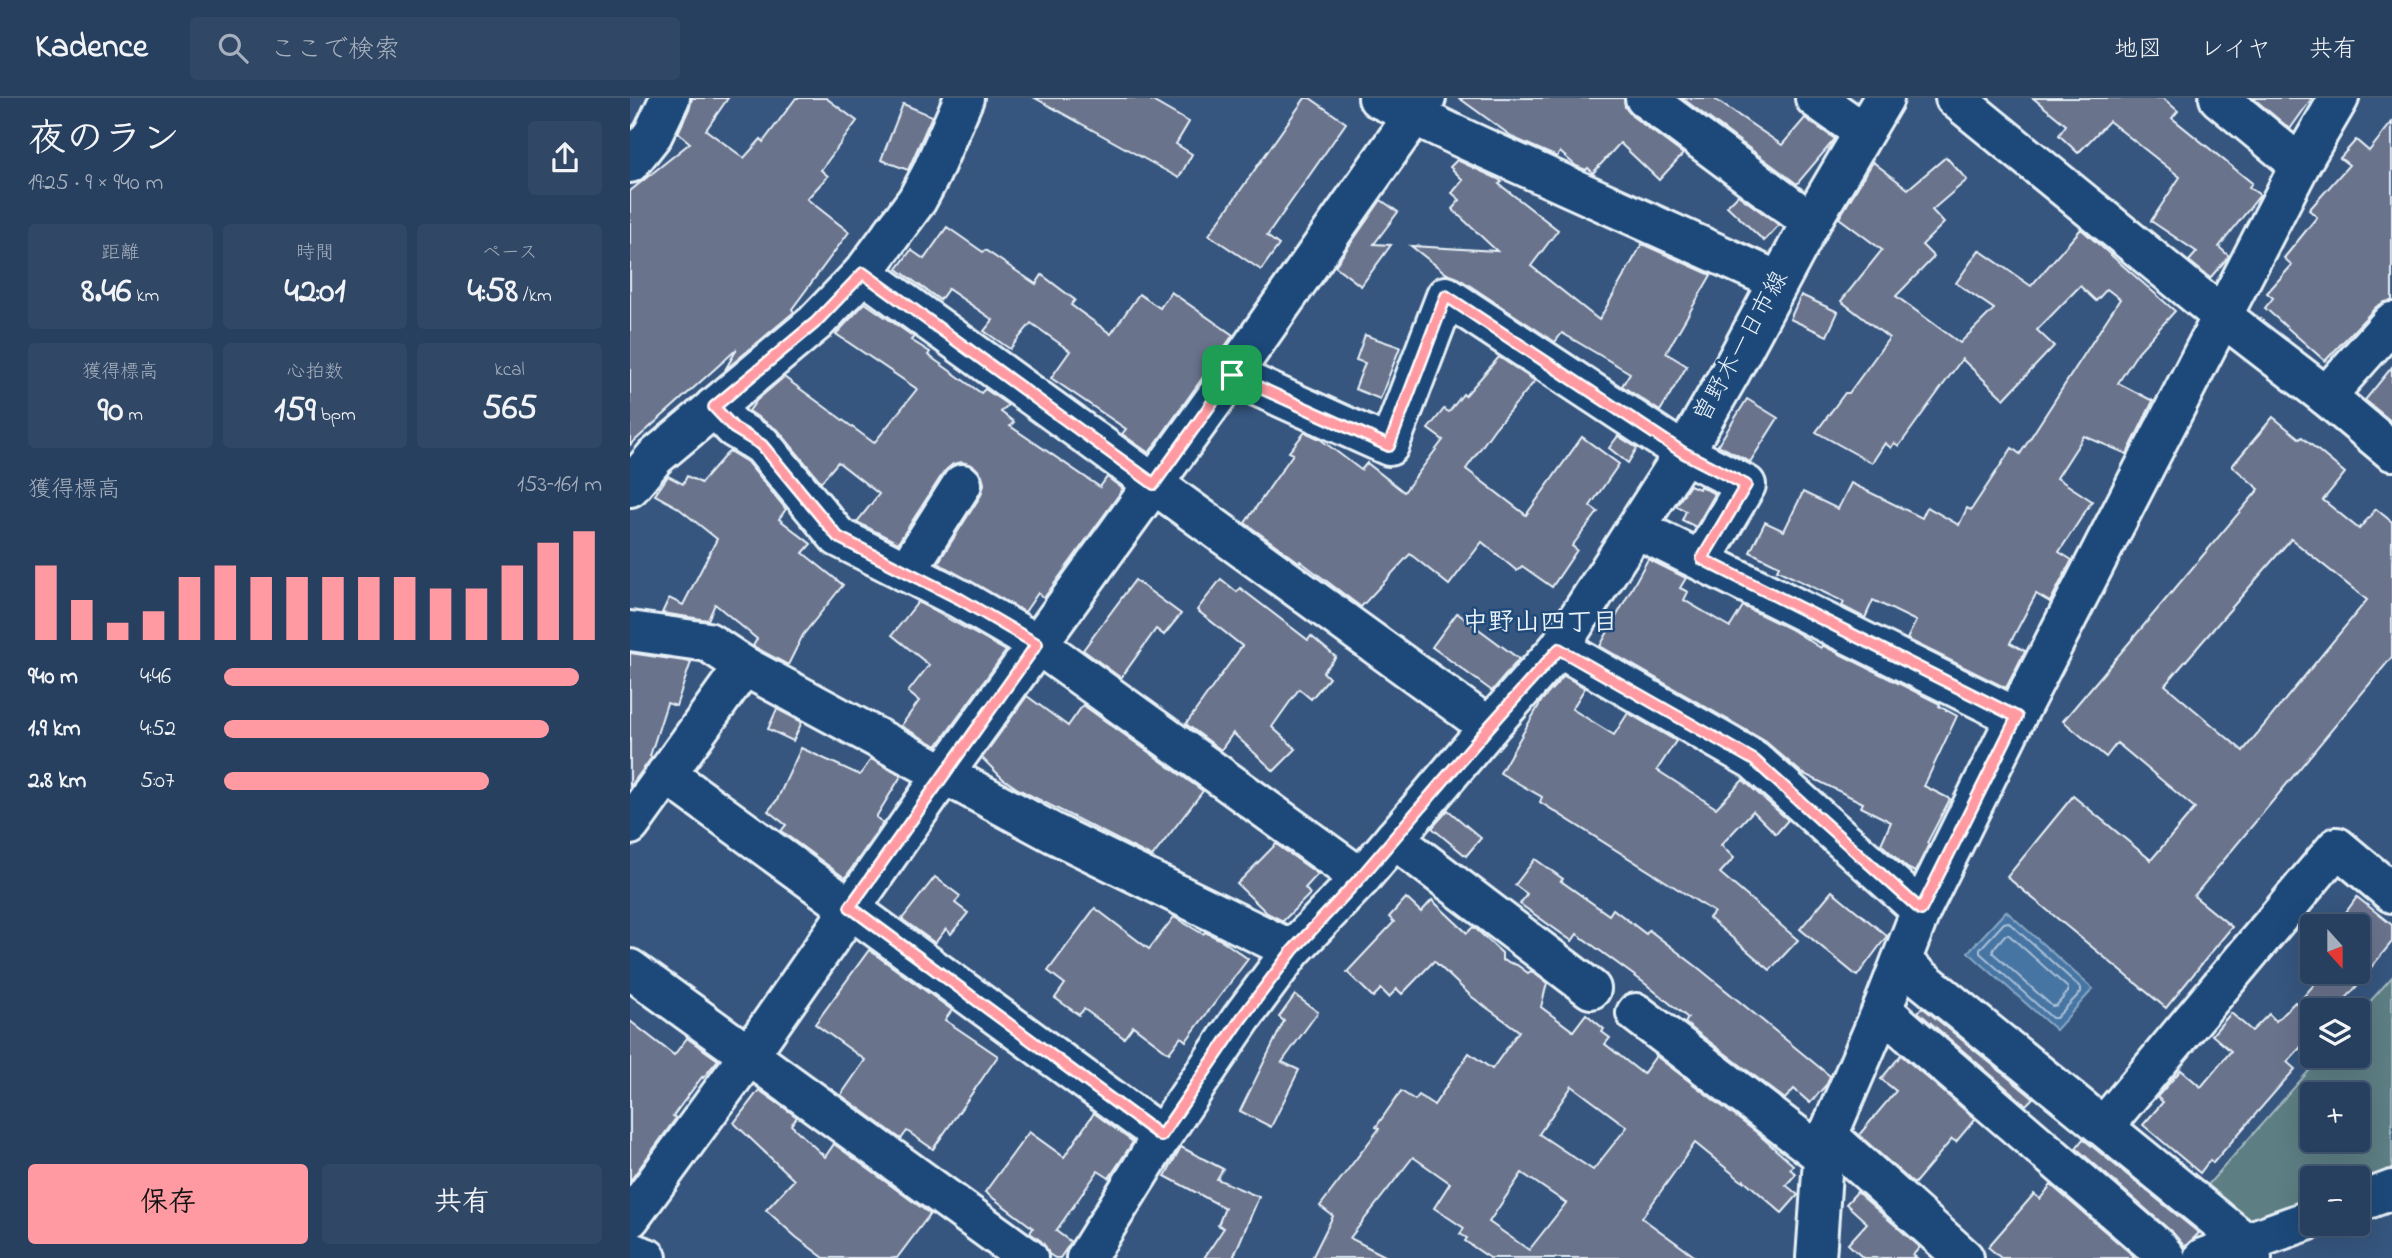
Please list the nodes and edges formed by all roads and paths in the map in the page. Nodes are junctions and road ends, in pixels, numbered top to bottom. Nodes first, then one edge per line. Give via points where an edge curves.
1 (670, 98) edge
2 (964, 98) edge
3 (1378, 98) edge
4 (1645, 98) edge
5 (1815, 98) edge
6 (1884, 98) edge
7 (1955, 98) edge
8 (2219, 98) edge
9 (2339, 98) edge
10 (1420, 107) edge
11 (1863, 132) junction
12 (630, 163) edge
13 (2300, 165) junction
14 (1811, 222) junction
15 (863, 273) junction
16 (1778, 281) junction
17 (2222, 316) junction
18 (2392, 322) edge
19 (1232, 375) junction
20 (2326, 396) junction
21 (714, 407) junction
22 (2392, 451) edge
23 (1684, 453) junction
24 (962, 484) dead end
25 (1154, 484) junction
26 (630, 487) edge
27 (1637, 529) junction
28 (1702, 559) junction
29 (906, 572) junction
30 (630, 631) edge
31 (1037, 644) junction
32 (1559, 649) junction
33 (744, 666) junction
34 (2017, 717) junction
35 (1489, 727) junction
36 (666, 774) junction
37 (944, 774) junction
38 (630, 825) edge
39 (1394, 838) junction
40 (1361, 877) junction
41 (2392, 893) edge
42 (850, 907) junction
43 (1921, 910) junction
44 (1293, 950) junction
45 (1901, 962) junction
46 (630, 969) edge
47 (1591, 989) dead end
48 (1882, 1010) junction
49 (1636, 1013) dead end
50 (750, 1055) junction
51 (2104, 1126) junction
52 (1161, 1136) junction
53 (1825, 1145) junction
54 (2392, 1191) edge
55 (2370, 1199) edge
56 (634, 1206) edge
57 (2300, 1225) edge
58 (2249, 1250) edge
59 (630, 1251) edge
60 (647, 1258) edge
61 (1028, 1258) edge
62 (1086, 1258) edge
63 (1816, 1258) edge
64 (1964, 1258) edge
65 (2166, 1258) edge
66 (2203, 1258) edge

1 - 12 street via 653,134
2 - 15 street via 916,201
3 - 10 street
4 - 14 street
5 - 11 street
6 - 11 street, 曽野木一日市線
7 - 17 street
8 - 13 street
9 - 13 street
10 - 16 street
10 - 19 street
11 - 14 street, 曽野木一日市線
13 - 17 street
14 - 16 street, 曽野木一日市線
15 - 21 street via 815,323
15 - 25 street
16 - 23 street, 曽野木一日市線
17 - 20 street
17 - 34 street
18 - 20 street
19 - 23 street via 1389,446 1446,296
19 - 25 street
20 - 22 street
21 - 26 street via 654,457
21 - 29 street via 734,428 762,445 838,537
23 - 27 street, 曽野木一日市線
23 - 28 street via 1746,485
24 - 29 street
25 - 31 street
25 - 35 street
27 - 28 street
27 - 32 street, 曽野木一日市線
28 - 34 street
29 - 31 street
30 - 33 street via 708,642
31 - 37 street
31 - 40 street
32 - 35 street, 曽野木一日市線
32 - 43 street via 1754,760
33 - 36 street
33 - 37 street
34 - 43 street
35 - 39 street, 曽野木一日市線
36 - 38 street
36 - 42 street
37 - 42 street
37 - 44 street via 1053,833
39 - 40 street, 曽野木一日市線
39 - 47 street
40 - 44 street, 曽野木一日市線
41 - 51 street via 2337,847
42 - 50 street
42 - 52 street
43 - 45 street
44 - 52 street, 曽野木一日市線
45 - 48 street
45 - 51 street
46 - 50 street
48 - 53 street
48 - 65 street
49 - 53 street
50 - 56 street
50 - 61 street
51 - 58 street
52 - 62 street, 曽野木一日市線
53 - 63 street
53 - 64 street
54 - 55 street
57 - 58 street
58 - 66 street
59 - 60 street

